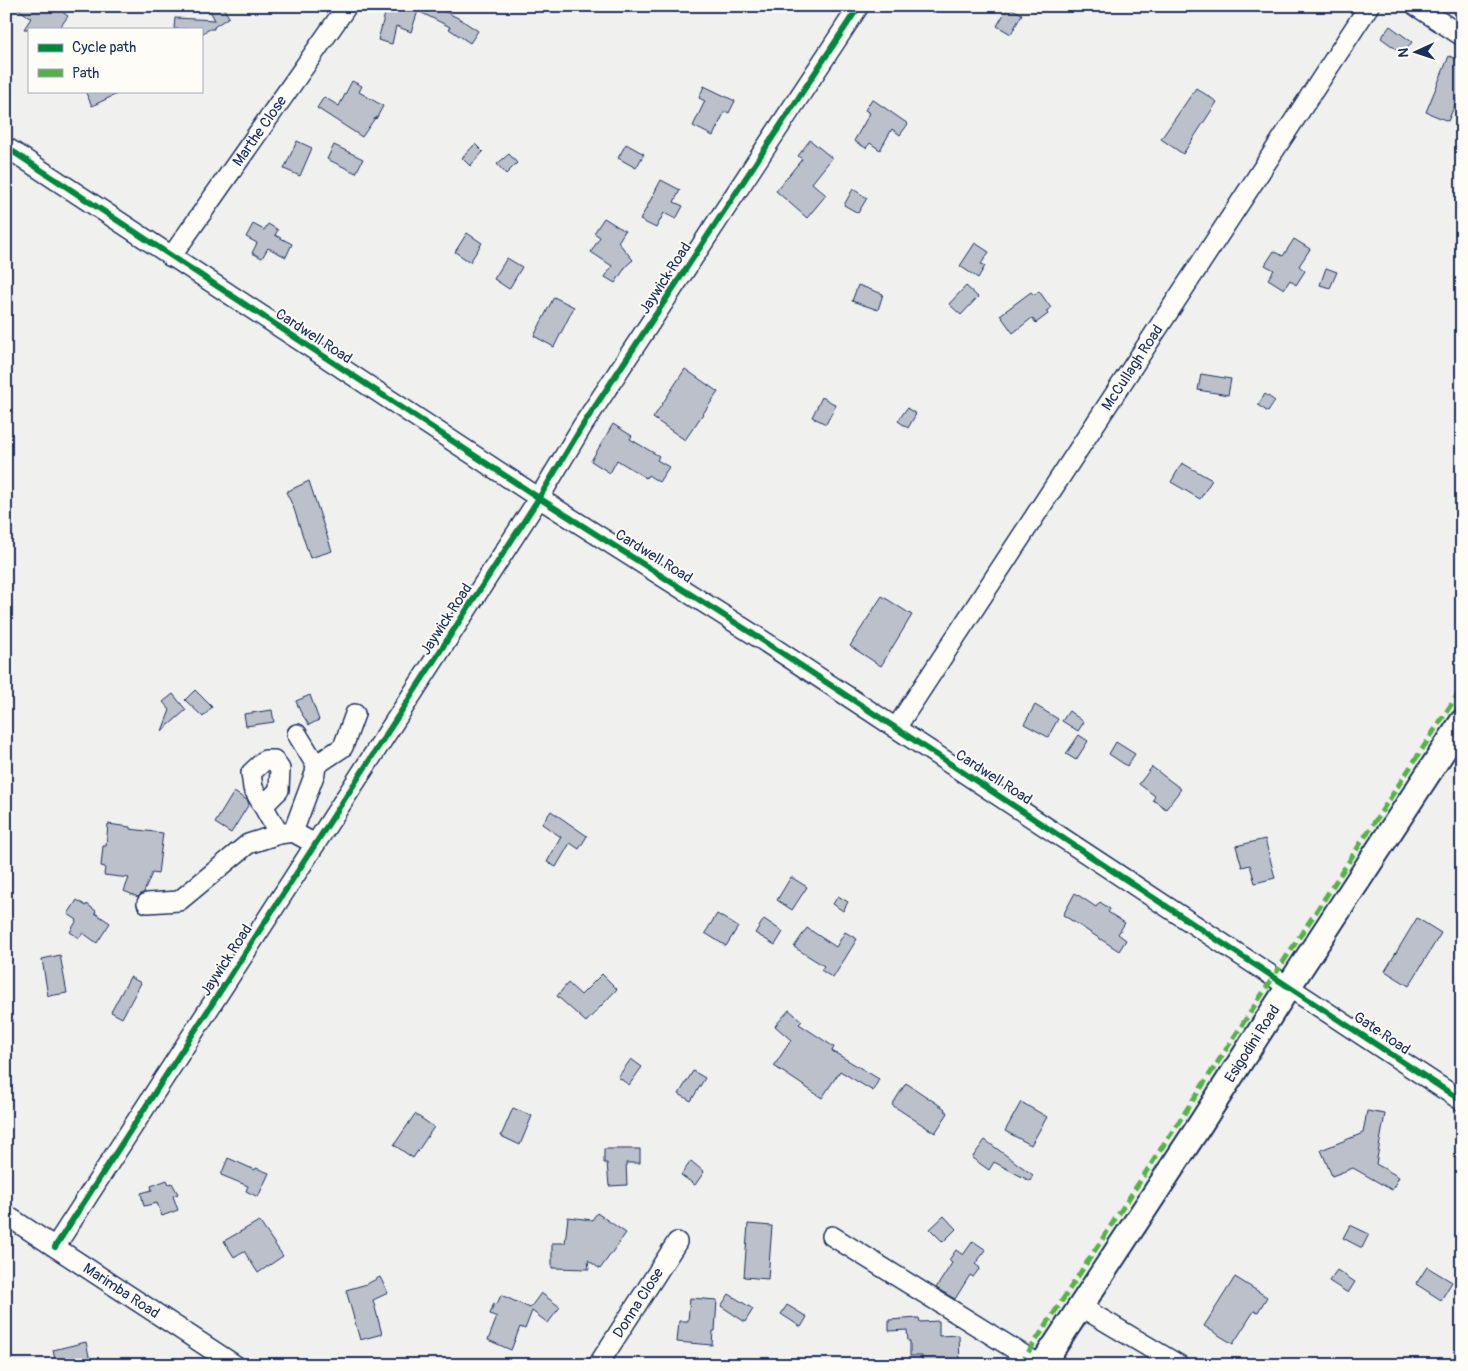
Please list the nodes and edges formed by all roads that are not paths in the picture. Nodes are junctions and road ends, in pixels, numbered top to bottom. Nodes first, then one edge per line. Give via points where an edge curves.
1 (347, 6) edge
2 (859, 6) edge
3 (1369, 6) edge
4 (1416, 6) edge
5 (1462, 36) edge
6 (6, 147) edge
7 (171, 257) junction
8 (539, 498) junction
9 (355, 714) dead end
10 (1462, 722) edge
11 (896, 728) junction
12 (297, 734) dead end
13 (316, 765) junction
14 (263, 806) dead end
15 (286, 833) junction
16 (316, 844) junction
17 (147, 903) dead end
18 (1288, 986) junction
19 (1462, 1101) edge
20 (6, 1215) edge
21 (832, 1236) dead end
22 (677, 1242) dead end
23 (55, 1247) junction
24 (1081, 1306) junction
25 (235, 1365) edge
26 (598, 1365) edge
27 (1041, 1365) edge
28 (1179, 1365) edge

1 - 7 street, Marthe Close
2 - 8 street, Jaywick Road via 583,425
3 - 11 street, McCullagh Road
4 - 5 street
6 - 7 street, Cardwell Road
7 - 8 street, Cardwell Road
8 - 11 street, Cardwell Road
8 - 16 street, Jaywick Road
9 - 13 street via 343,746
10 - 18 main road, Esigodini Road
11 - 18 street, Cardwell Road
12 - 13 street
13 - 15 street
14 - 15 street
15 - 16 street
15 - 17 street via 248,844 179,901
16 - 23 street, Jaywick Road
18 - 19 street, Gate Road
18 - 24 main road, Esigodini Road
20 - 23 street, Marimba Road
21 - 27 street
22 - 26 street, Donna Close
23 - 25 street, Marimba Road
24 - 27 main road, Esigodini Road
24 - 28 street

